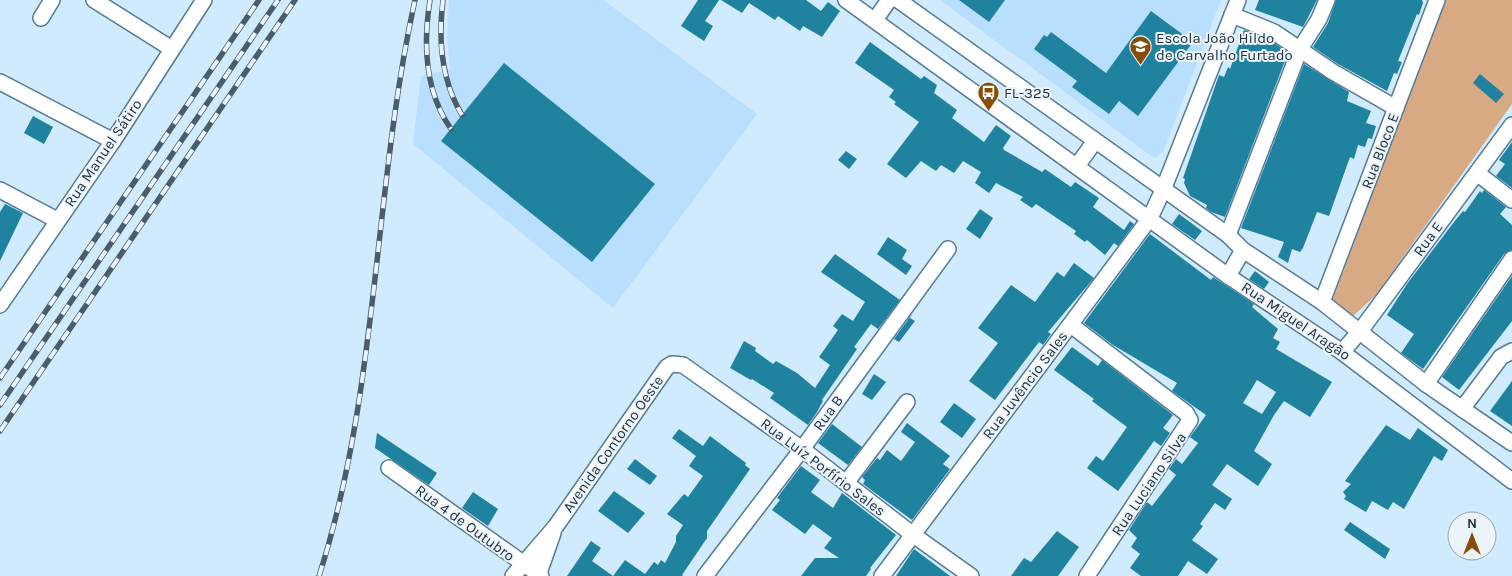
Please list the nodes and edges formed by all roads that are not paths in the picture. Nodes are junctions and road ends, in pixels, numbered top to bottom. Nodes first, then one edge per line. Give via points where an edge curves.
1 (52, 0) edge
2 (94, 0) edge
3 (204, 0) edge
4 (846, 0) edge
5 (889, 0) edge
6 (898, 0) edge
7 (1238, 0) edge
8 (1327, 0) edge
9 (1437, 0) edge
10 (1232, 15) junction
11 (41, 18) dead end
12 (875, 20) junction
13 (1300, 48) junction
14 (172, 49) junction
15 (0, 82) edge
16 (1396, 108) junction
17 (1512, 125) edge
18 (113, 141) junction
19 (1095, 141) junction
20 (1077, 166) junction
21 (1477, 173) junction
22 (0, 190) edge
23 (1163, 190) junction
24 (1512, 200) edge
25 (1150, 218) junction
26 (57, 220) junction
27 (1228, 235) junction
28 (948, 249) dead end
29 (1243, 250) junction
30 (1512, 259) edge
31 (1228, 276) junction
32 (1322, 302) junction
33 (0, 305) edge
34 (1071, 324) junction
35 (1361, 330) junction
36 (1512, 351) edge
37 (1342, 352) junction
38 (672, 364) joint
39 (1426, 384) junction
40 (907, 402) dead end
41 (1462, 409) junction
42 (1512, 443) edge
43 (802, 449) junction
44 (389, 468) dead end
45 (1512, 480) edge
46 (846, 482) junction
47 (556, 526) junction
48 (912, 534) junction
49 (518, 570) edge
50 (539, 575) edge
51 (705, 576) edge
52 (882, 576) edge
53 (971, 576) edge
54 (1087, 576) edge

1 - 11 street
2 - 14 street
3 - 14 street, Rua Manuel Sátiro
4 - 12 street, Rua Miguel Aragão
5 - 12 street
6 - 19 street, Rua Miguel Aragão
7 - 10 street, Rua Juvêncio Sales
8 - 13 street
9 - 16 street, Rua Bloco E
10 - 13 street via 1274,32
10 - 23 street, Rua Juvêncio Sales
12 - 20 street, Rua Miguel Aragão
13 - 16 street via 1333,72
13 - 27 street
14 - 18 street, Rua Manuel Sátiro
15 - 18 street
16 - 32 street, Rua Bloco E
17 - 21 street, Rua E
18 - 26 street, Rua Manuel Sátiro
19 - 20 street
19 - 23 street, Rua Miguel Aragão
20 - 25 street, Rua Miguel Aragão
21 - 24 street
21 - 35 street, Rua E
22 - 26 street
23 - 25 street, Rua Juvêncio Sales
23 - 27 street, Rua Miguel Aragão
25 - 31 street, Rua Miguel Aragão
25 - 34 street, Rua Juvêncio Sales
26 - 33 street, Rua Manuel Sátiro
27 - 29 street, Rua Miguel Aragão
28 - 43 street, Rua B
29 - 31 street
29 - 32 street, Rua Miguel Aragão
30 - 39 street
31 - 37 street, Rua Miguel Aragão
32 - 35 street, Rua Miguel Aragão
34 - 48 street, Rua Juvêncio Sales
34 - 54 street, Rua Luciano Silva via 1186,413 1190,420
35 - 37 street, Rua E
35 - 39 street, Rua Miguel Aragão
36 - 41 street via 1501,357
37 - 45 street, Rua Miguel Aragão
38 - 43 street, Rua Luíz Porfírio Sales via 683,365
38 - 47 street, Avenida Contorno Oeste
39 - 41 street, Rua Miguel Aragão
40 - 46 street
41 - 42 street, Rua Miguel Aragão
43 - 46 street, Rua Luíz Porfírio Sales
43 - 51 street, Rua B
44 - 49 street, Rua 4 de Outubro
46 - 48 street, Rua Luíz Porfírio Sales
47 - 49 street, Avenida Contorno Oeste
47 - 50 street, Avenida Contorno Oeste
48 - 52 street, Rua Juvêncio Sales
48 - 53 street, Rua Luíz Porfírio Sales
49 - 50 street, Rua 4 de Outubro

